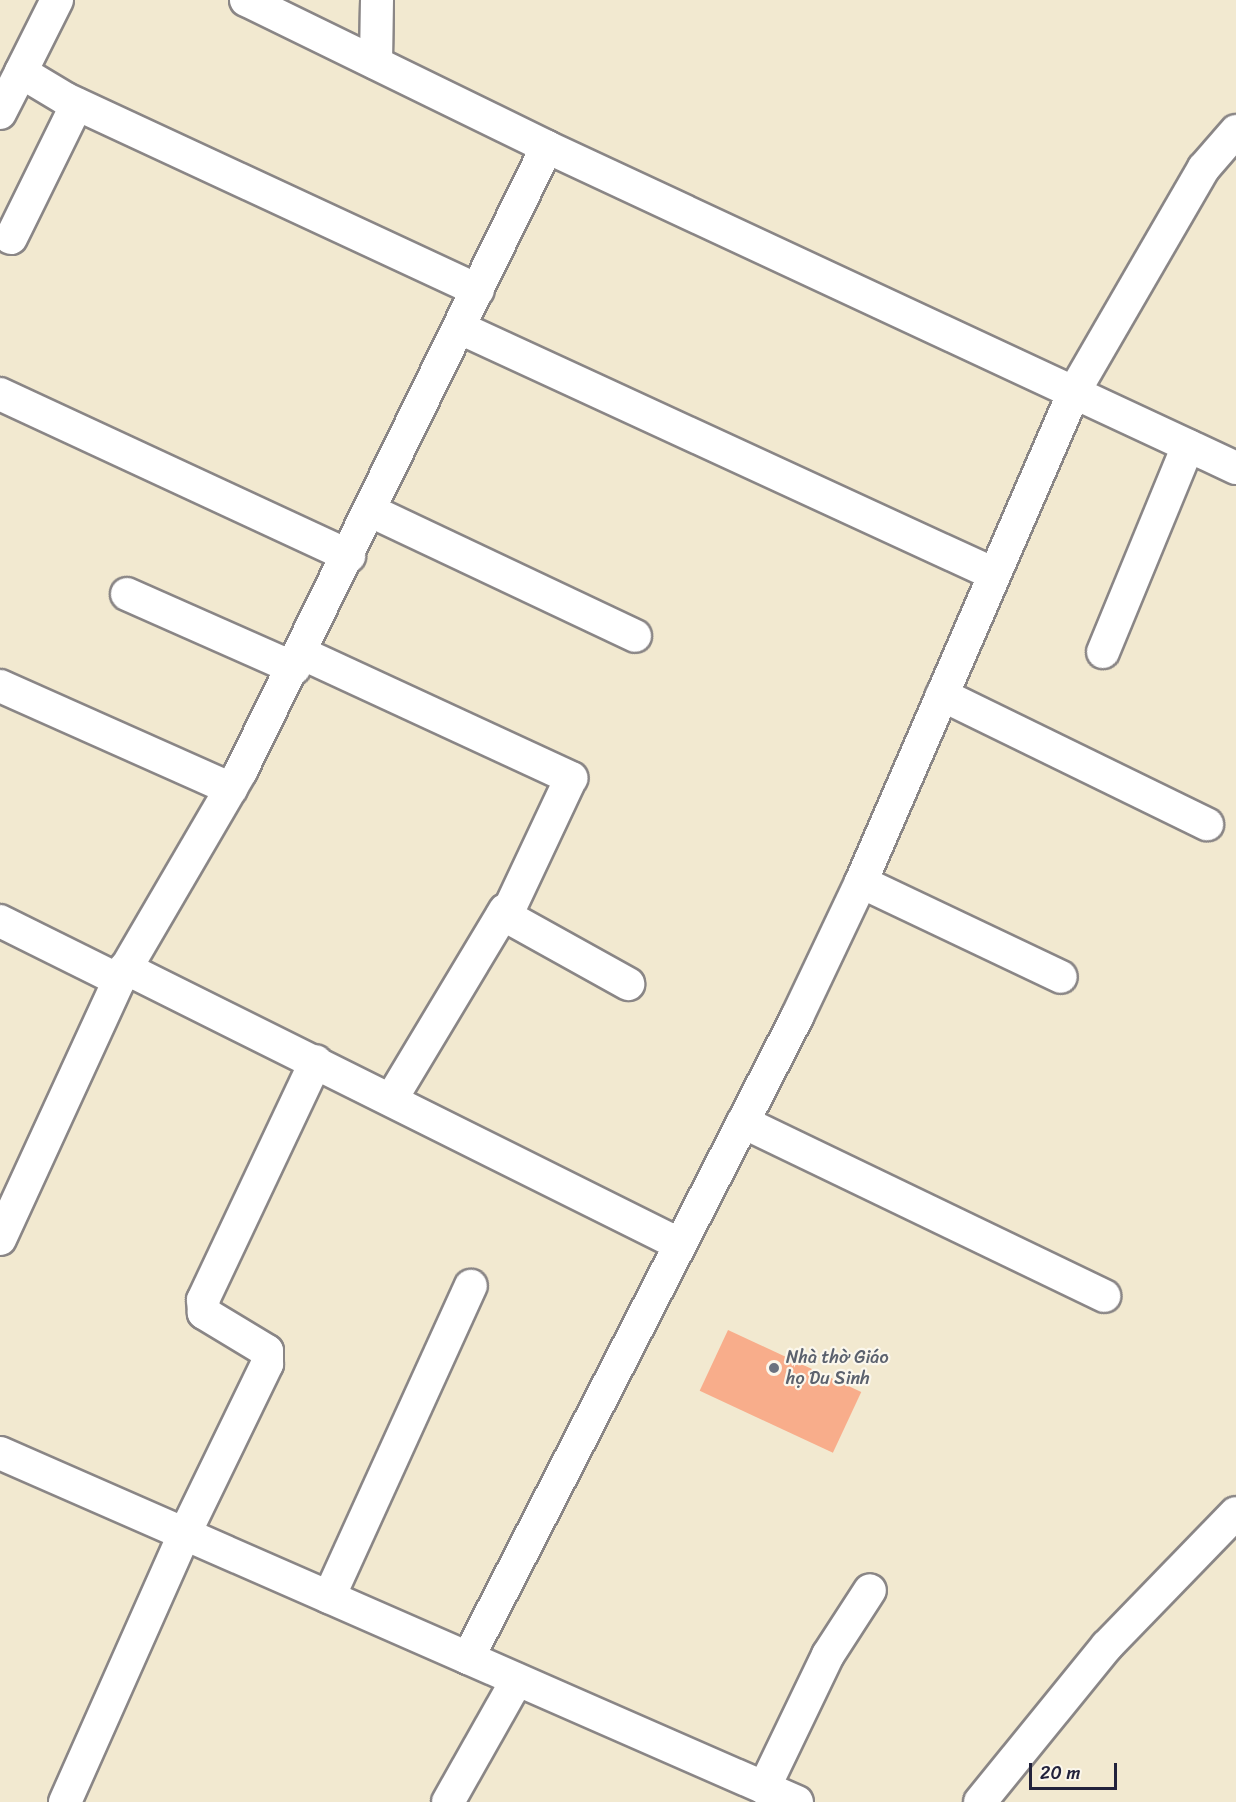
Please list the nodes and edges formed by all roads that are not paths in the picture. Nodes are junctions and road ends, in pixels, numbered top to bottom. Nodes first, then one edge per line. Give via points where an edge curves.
1 (57, 0) edge
2 (246, 0) edge
3 (377, 0) edge
4 (376, 63) junction
5 (21, 72) junction
6 (77, 104) junction
7 (0, 113) edge
8 (1236, 130) edge
9 (547, 147) junction
10 (11, 238) dead end
11 (478, 290) junction
12 (460, 328) junction
13 (1074, 392) junction
14 (0, 394) edge
15 (1188, 446) junction
16 (1236, 468) edge
17 (371, 511) junction
18 (349, 556) junction
19 (992, 573) junction
20 (127, 594) dead end
21 (635, 636) dead end
22 (1103, 652) dead end
23 (298, 660) junction
24 (0, 686) edge
25 (942, 694) junction
26 (231, 789) junction
27 (1207, 824) dead end
28 (861, 882) junction
29 (505, 910) junction
30 (0, 921) edge
31 (122, 974) junction
32 (1060, 977) dead end
33 (628, 984) dead end
34 (316, 1061) junction
35 (392, 1098) junction
36 (742, 1122) junction
37 (0, 1239) edge
38 (679, 1244) junction
39 (471, 1286) dead end
40 (1104, 1296) dead end
41 (0, 1453) edge
42 (1236, 1513) edge
43 (184, 1533) junction
44 (870, 1590) dead end
45 (329, 1597) junction
46 (468, 1658) junction
47 (517, 1680) junction
48 (764, 1788) junction
49 (65, 1802) edge
50 (448, 1802) edge
51 (797, 1802) edge
52 (980, 1802) edge

1 - 5 street
2 - 4 street
3 - 4 street
4 - 9 street
5 - 6 street
5 - 7 street
6 - 10 street
6 - 11 street
8 - 13 street via 1204,168
9 - 11 street
9 - 13 street
11 - 12 street
12 - 17 street
12 - 19 street
13 - 15 street
13 - 19 street
14 - 18 street
15 - 16 street
15 - 22 street
17 - 18 street
17 - 21 street
18 - 23 street
19 - 25 street
20 - 23 street
23 - 26 street
23 - 29 street via 571,778
24 - 26 street
25 - 27 street
25 - 28 street
26 - 31 street
28 - 32 street
28 - 36 street
29 - 33 street via 510,920
29 - 35 street
30 - 31 street
31 - 34 street
31 - 37 street
34 - 35 street
34 - 43 street via 203,1300 204,1313 269,1355 262,1378
35 - 38 street
36 - 38 street
36 - 40 street
38 - 46 street
39 - 45 street
41 - 43 street
42 - 52 street via 1107,1646
43 - 45 street
43 - 49 street
44 - 48 street via 828,1655
45 - 46 street
46 - 47 street
47 - 48 street
47 - 50 street
48 - 51 street

